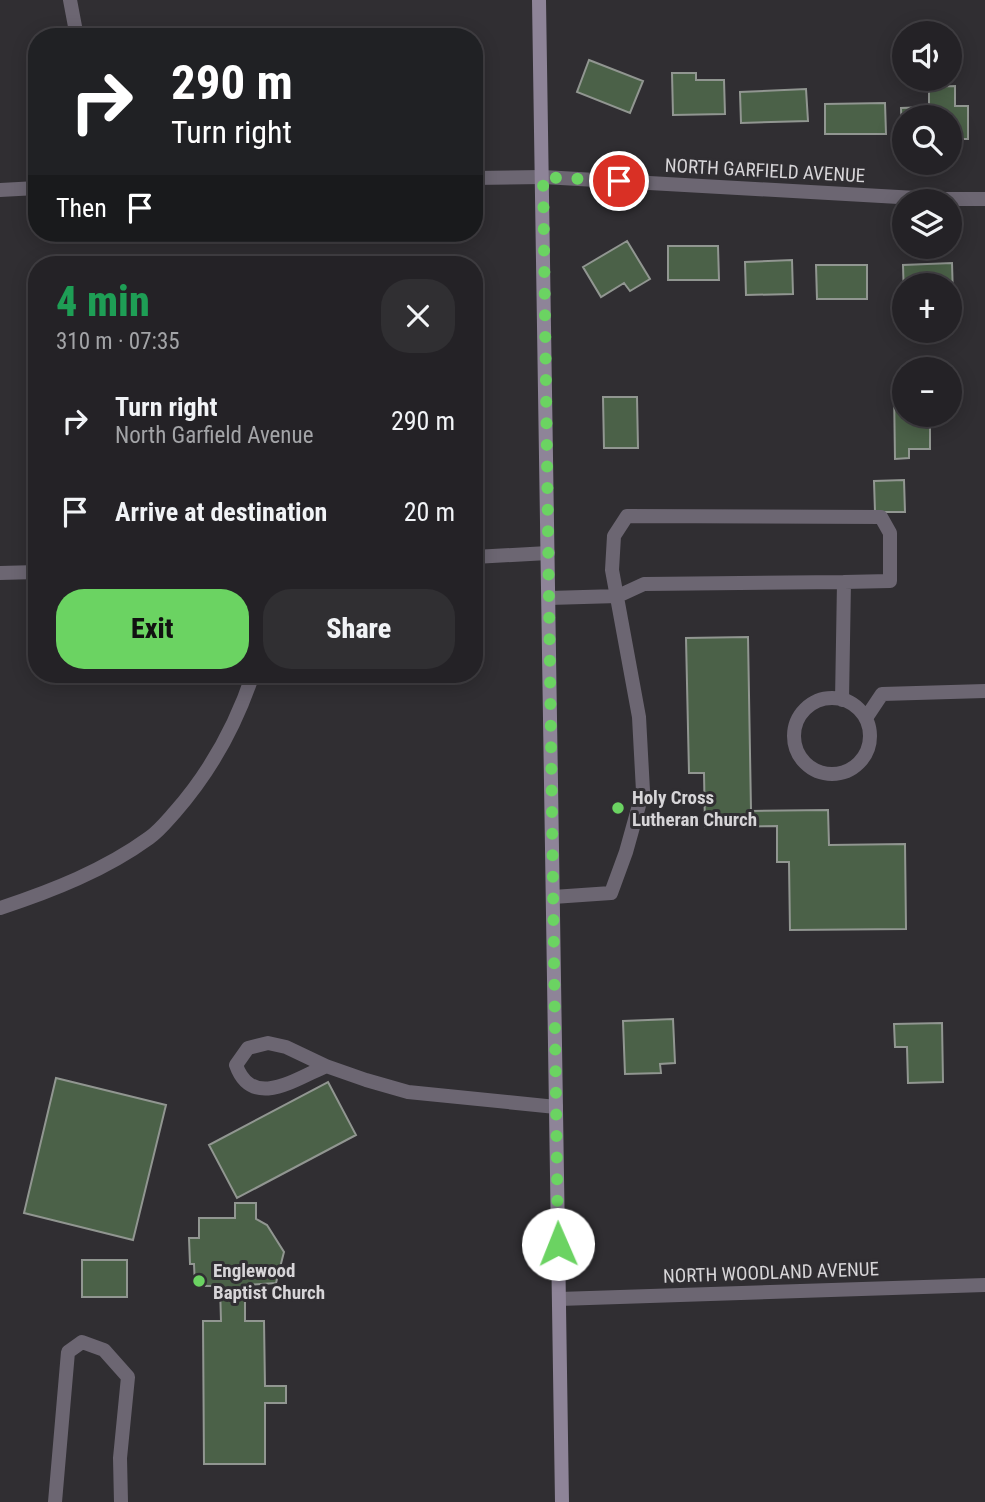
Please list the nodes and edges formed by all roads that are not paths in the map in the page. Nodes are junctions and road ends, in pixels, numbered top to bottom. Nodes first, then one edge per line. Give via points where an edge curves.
1 (70, 0) edge
2 (539, 0) edge
3 (75, 28) edge
4 (543, 177) junction
5 (483, 178) edge
6 (28, 188) edge
7 (0, 190) edge
8 (985, 199) edge
9 (548, 553) junction
10 (483, 556) edge
11 (28, 572) edge
12 (0, 573) edge
13 (845, 582) junction
14 (618, 596) junction
15 (549, 598) junction
16 (249, 683) edge
17 (985, 691) edge
18 (842, 700) junction
19 (866, 718) junction
20 (554, 897) junction
21 (0, 908) edge
22 (326, 1066) junction
23 (556, 1107) junction
24 (985, 1285) edge
25 (559, 1298) junction
26 (55, 1502) edge
27 (121, 1502) edge
28 (562, 1502) edge

1 - 3 street
2 - 4 main road
4 - 5 street, NORTH GARFIELD AVENUE
4 - 8 street, NORTH GARFIELD AVENUE
4 - 9 main road
6 - 7 street
9 - 10 street
9 - 15 main road
11 - 12 street
13 - 14 street via 644,584
13 - 14 street via 890,581 890,533 881,517 627,516 614,536 612,570
13 - 18 street
14 - 15 street
14 - 20 street via 639,717 643,791 611,893
15 - 20 main road
16 - 21 street via 229,735 210,767 150,838 93,871
17 - 19 street via 882,694
18 - 19 street
18 - 19 street via 822,699 801,714 794,738 803,761 813,769 836,774 859,764 870,742
20 - 23 main road
22 - 22 street via 268,1042 248,1048 236,1065 241,1079 260,1090
22 - 23 street via 408,1092
23 - 25 main road
24 - 25 street, NORTH WOODLAND AVENUE
25 - 28 main road
26 - 27 street via 68,1352 82,1342 104,1350 128,1377

